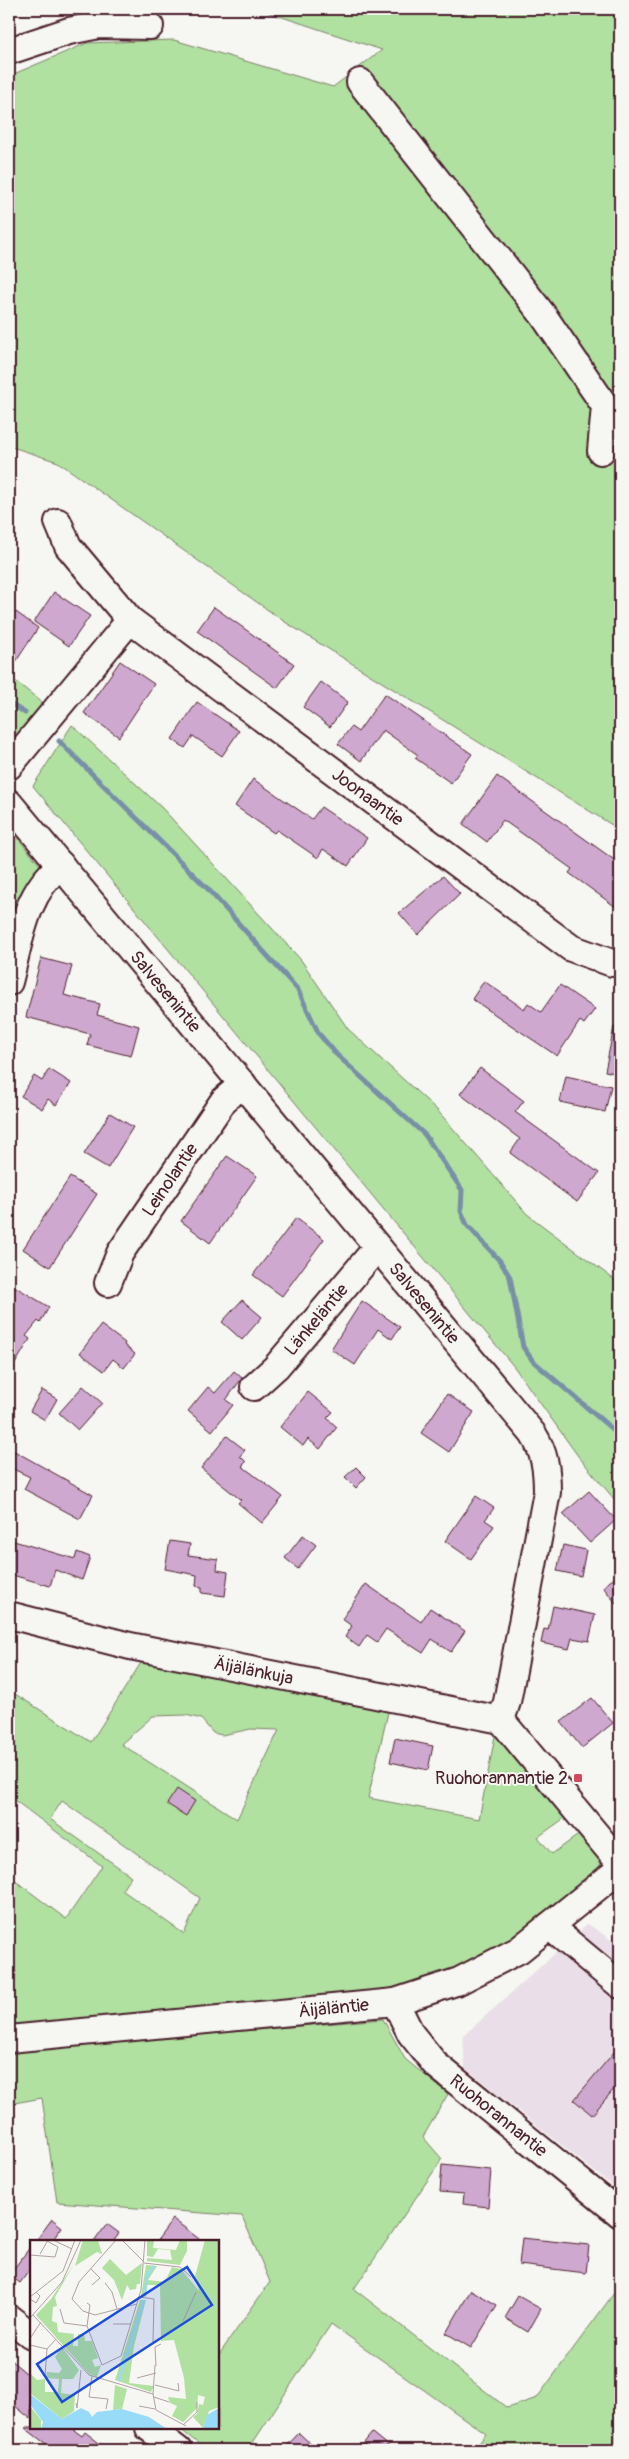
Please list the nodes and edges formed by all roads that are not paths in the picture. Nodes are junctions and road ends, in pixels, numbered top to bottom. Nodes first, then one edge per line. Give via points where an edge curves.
1 (150, 26) dead end
2 (9, 51) edge
3 (360, 82) dead end
4 (601, 451) dead end
5 (58, 522) dead end
6 (130, 620) junction
7 (9, 766) edge
8 (9, 802) edge
9 (61, 865) junction
10 (16, 924) edge
11 (612, 962) dead end
12 (10, 973) edge
13 (242, 1084) junction
14 (379, 1249) junction
15 (108, 1283) dead end
16 (254, 1387) dead end
17 (9, 1615) edge
18 (502, 1720) junction
19 (620, 1864) edge
20 (620, 1869) edge
21 (549, 1926) junction
22 (620, 1984) edge
23 (395, 2002) junction
24 (9, 2039) edge
25 (620, 2214) edge
26 (9, 2318) edge
27 (30, 2334) edge
28 (150, 2429) edge
29 (178, 2450) edge

1 - 2 street via 99,26 69,31
3 - 4 street via 543,315 605,406
5 - 6 street, Joonaantie via 68,546
6 - 7 street
6 - 11 street, Joonaantie via 571,948
8 - 9 street, Salvesenintie
9 - 10 street via 42,882
9 - 13 street, Salvesenintie
10 - 12 street
13 - 14 street, Salvesenintie
13 - 15 street, Leinolantie via 224,1100 120,1253
14 - 16 street, Länkeläntie via 276,1367
14 - 18 street, Salvesenintie via 543,1450 547,1492
17 - 18 street, Äijälänkuja via 130,1646
18 - 19 street
20 - 21 street, Äijäläntie
21 - 22 street
21 - 23 street, Äijäläntie via 519,1950 459,1981
23 - 24 street, Äijäläntie
23 - 25 street, Ruohorannantie via 411,2034 435,2064
26 - 27 street
28 - 29 street

